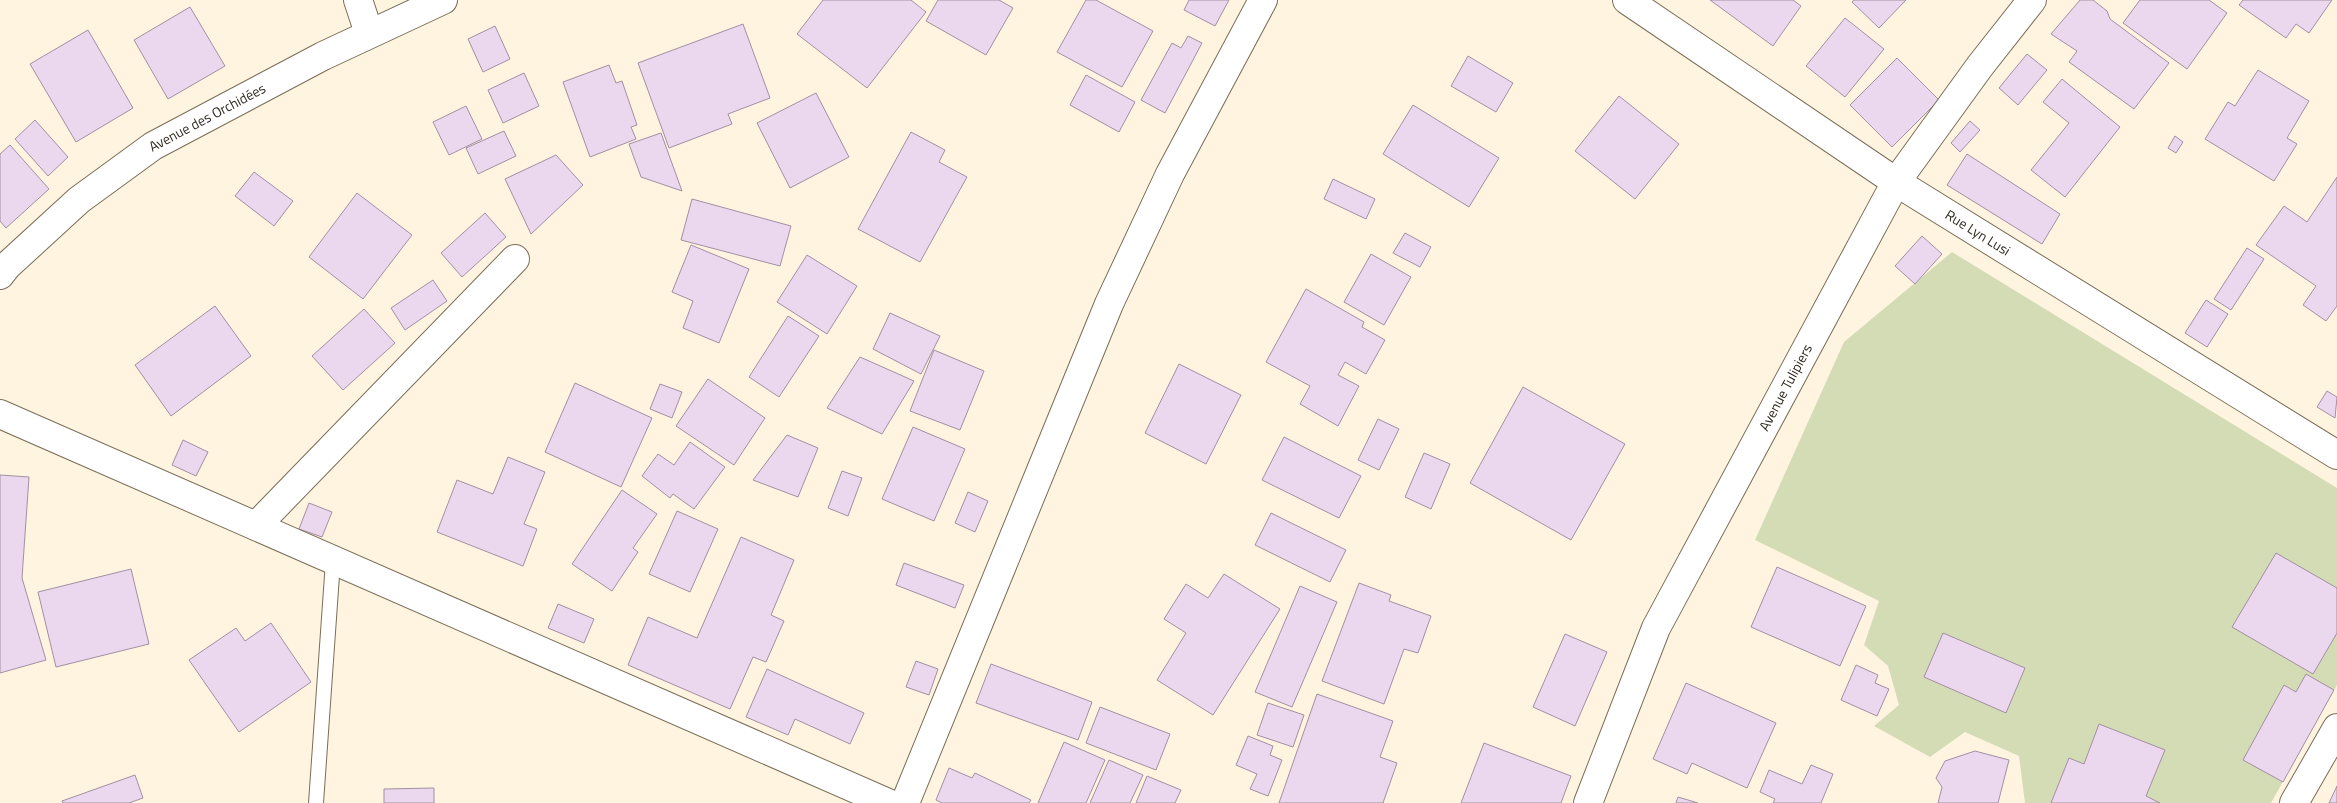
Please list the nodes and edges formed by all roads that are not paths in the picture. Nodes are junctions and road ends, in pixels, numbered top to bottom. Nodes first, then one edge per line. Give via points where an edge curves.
1 (358, 0) edge
2 (443, 0) edge
3 (1263, 0) edge
4 (1627, 0) edge
5 (2032, 0) edge
6 (369, 33) junction
7 (1896, 182) junction
8 (515, 259) dead end
9 (0, 275) edge
10 (0, 414) edge
11 (2337, 455) edge
12 (256, 526) junction
13 (333, 560) junction
14 (2337, 728) edge
15 (316, 803) edge
16 (888, 803) edge
17 (905, 803) edge
18 (1588, 803) edge
19 (2294, 803) edge

1 - 6 street
2 - 6 street, Avenue des Orchidées
3 - 17 street via 1170,174 1110,304
4 - 7 street, Rue Lyn Lusi
5 - 7 street, Avenue Tulipiers
6 - 9 street, Avenue des Orchidées via 153,146 79,200
7 - 11 street, Rue Lyn Lusi
7 - 18 street, Avenue Tulipiers via 1656,628
8 - 12 street
10 - 12 street
12 - 13 street
13 - 15 lane
13 - 16 street
14 - 19 street

